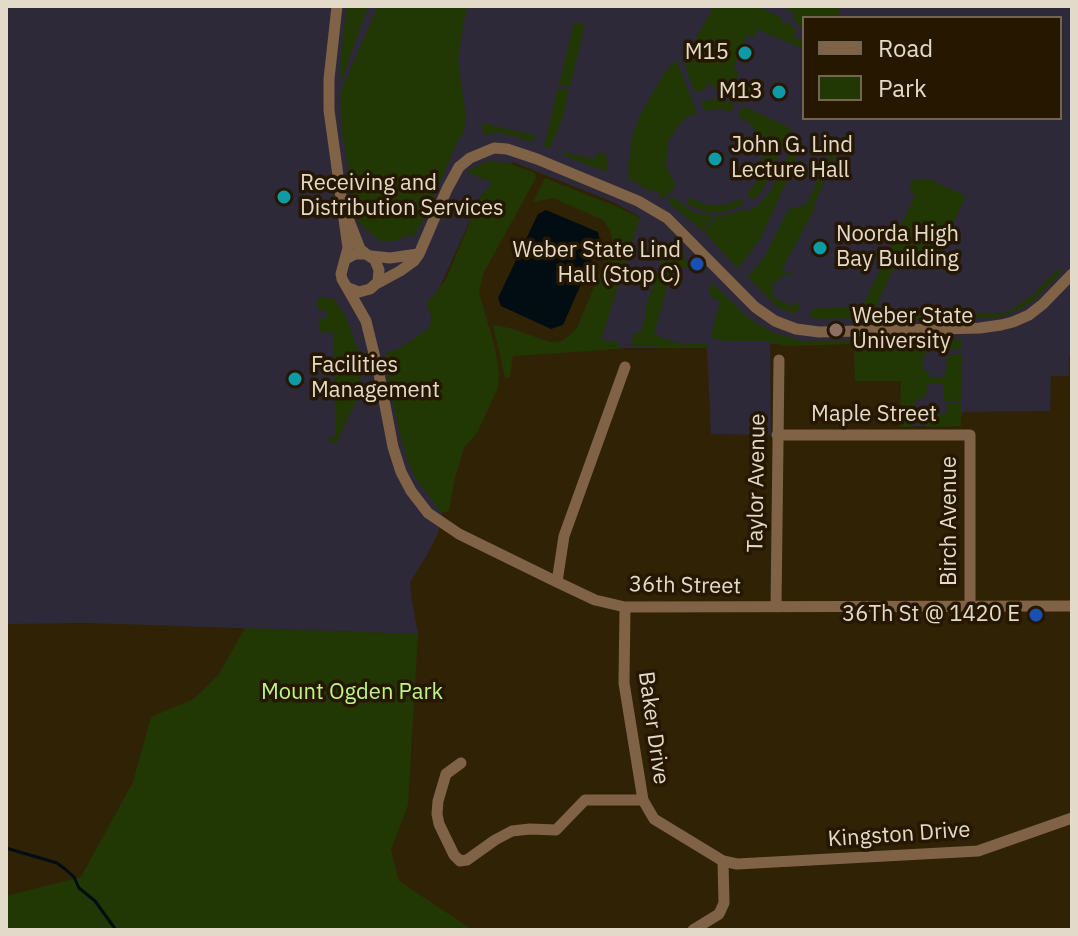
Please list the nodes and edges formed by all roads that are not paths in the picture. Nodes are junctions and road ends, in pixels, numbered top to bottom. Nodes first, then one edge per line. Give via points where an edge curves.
1 (337, 6) edge
2 (342, 199) junction
3 (419, 254) junction
4 (368, 255) junction
5 (346, 259) junction
6 (1072, 274) edge
7 (373, 287) junction
8 (349, 288) junction
9 (366, 321) junction
10 (779, 360) dead end
11 (625, 367) dead end
12 (777, 435) junction
13 (970, 435) joint
14 (557, 582) junction
15 (970, 606) junction
16 (1072, 606) edge
17 (625, 607) junction
18 (776, 607) junction
19 (461, 763) dead end
20 (643, 800) junction
21 (1072, 818) edge
22 (723, 861) junction
23 (693, 930) edge

1 - 2 street via 329,110
2 - 4 street via 360,249
2 - 5 street
3 - 4 street
3 - 6 street via 459,167 482,152 501,148 624,194 667,218 755,307 796,329 1001,325 1029,315
3 - 7 street
4 - 5 street
4 - 7 street via 379,270
5 - 8 street via 341,274
7 - 8 street via 359,292
7 - 9 street, 36th Street
8 - 9 street, 36th Street
9 - 14 street, 36th Street via 393,447 411,491 428,513 459,534
10 - 12 street, Taylor Avenue
11 - 14 street via 564,536
12 - 13 street, Maple Street
12 - 18 street, Taylor Avenue
13 - 15 street, Birch Avenue
14 - 17 street, 36th Street
15 - 16 street, 36th Street
15 - 18 street, 36th Street
17 - 18 street, 36th Street
17 - 20 street, Baker Drive via 624,683
19 - 20 street via 446,774 437,814 460,861 512,831 556,830 585,800
20 - 22 street, Baker Drive via 654,819
21 - 22 street, Kingston Drive via 978,851
22 - 23 street via 724,903 719,914

